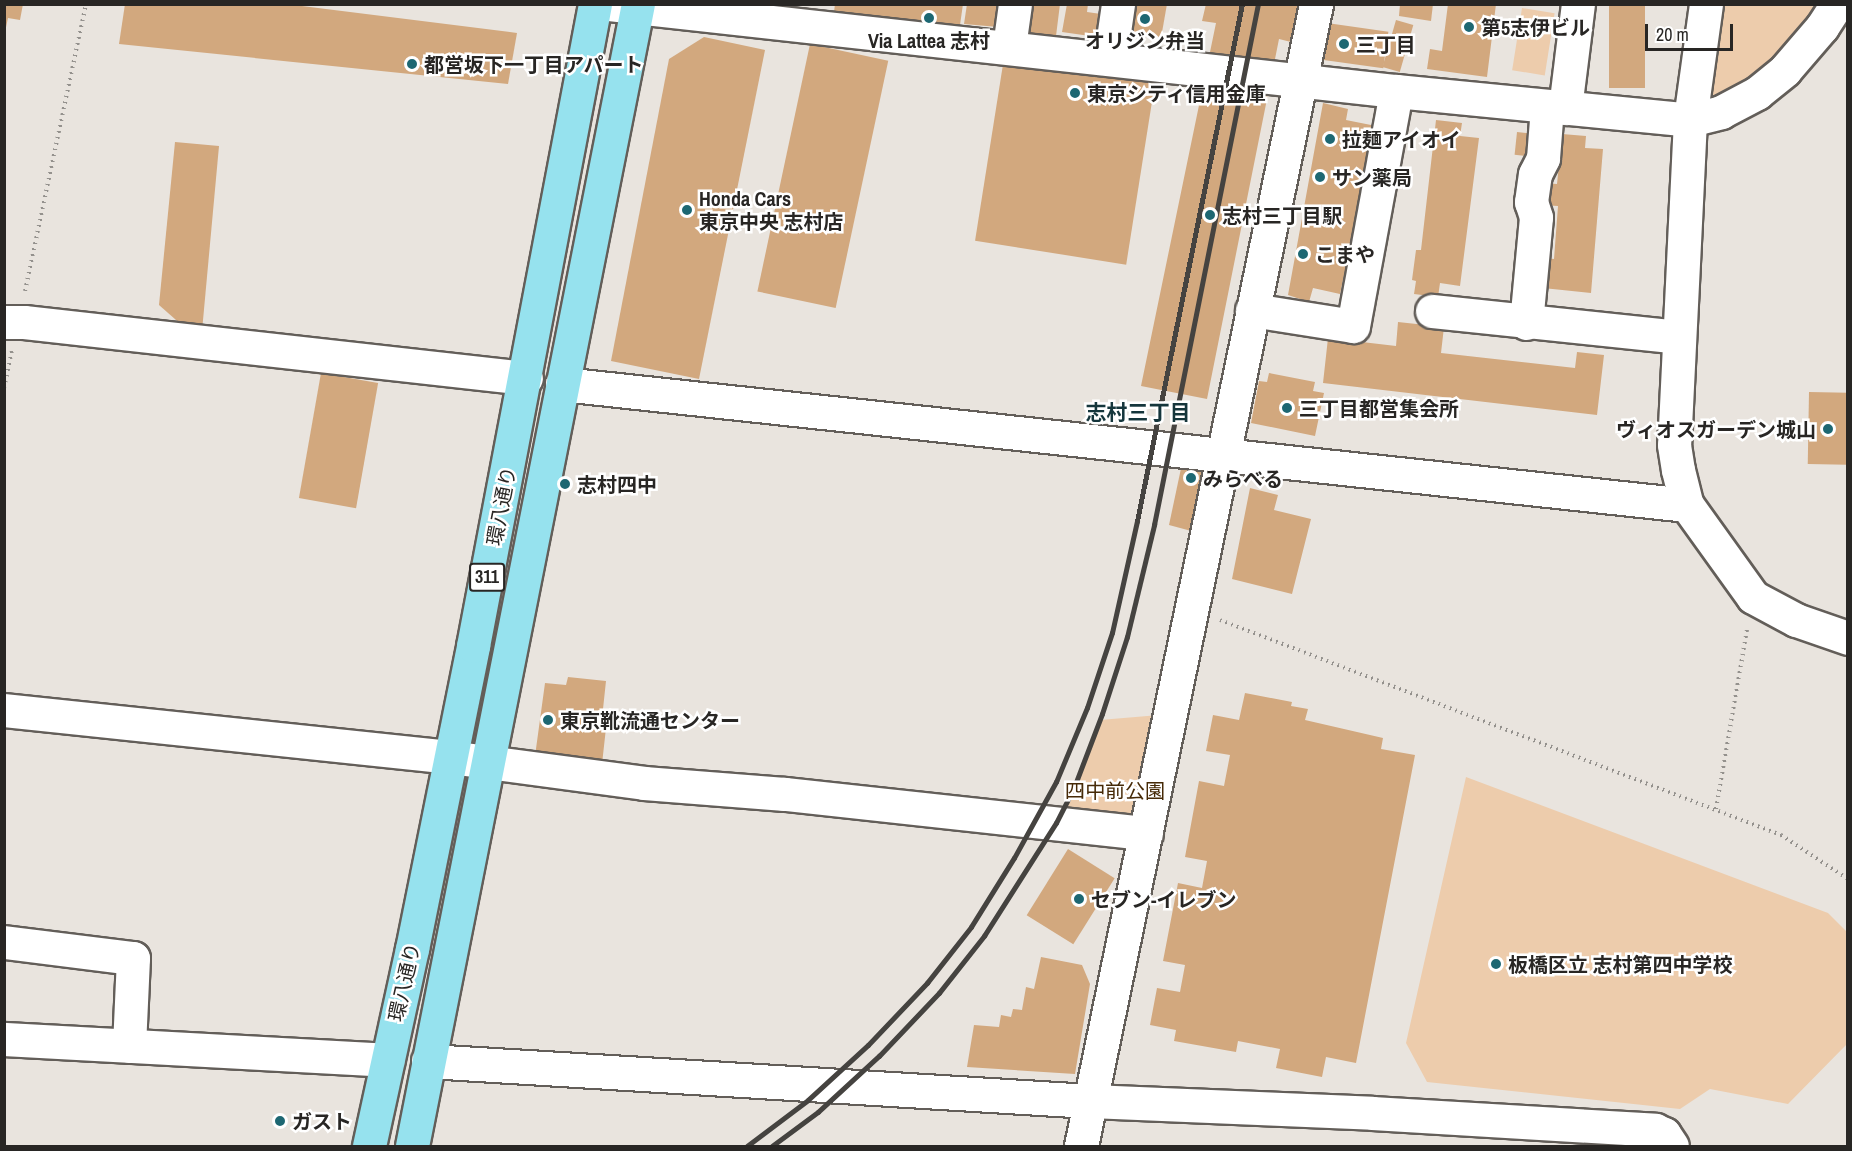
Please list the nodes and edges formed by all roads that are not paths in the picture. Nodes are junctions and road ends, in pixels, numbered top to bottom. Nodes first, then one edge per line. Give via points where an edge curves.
1 (595, 4) edge
2 (1015, 4) edge
3 (1118, 4) edge
4 (1316, 4) edge
5 (1578, 4) edge
6 (1706, 4) edge
7 (1837, 4) edge
8 (628, 5) edge
9 (1009, 47) junction
10 (1110, 59) junction
11 (1301, 79) junction
12 (1396, 91) junction
13 (1556, 108) junction
14 (1690, 120) junction
15 (1252, 310) junction
16 (1432, 311) dead end
17 (11, 322) edge
18 (1526, 323) junction
19 (1679, 337) junction
20 (526, 378) junction
21 (562, 384) junction
22 (1223, 454) junction
23 (1687, 505) junction
24 (1848, 638) edge
25 (4, 710) edge
26 (450, 757) junction
27 (487, 761) junction
28 (1146, 833) junction
29 (4, 942) edge
30 (4, 1039) edge
31 (129, 1046) junction
32 (387, 1060) junction
33 (428, 1061) junction
34 (1090, 1101) junction
35 (369, 1146) edge
36 (412, 1146) edge
37 (1081, 1146) edge
38 (1672, 1146) edge

1 - 20 main road, 環八通り / 311
2 - 9 street
3 - 10 street
4 - 11 street
5 - 13 street
6 - 14 street
7 - 14 street via 1785,70 1757,93 1721,112
8 - 9 street
8 - 21 main road, 環八通り / 311
9 - 10 street
10 - 11 street
11 - 12 street
11 - 15 street
12 - 13 street
12 - 15 street via 1353,326
13 - 14 street
13 - 18 street via 1535,174 1531,202 1536,217
14 - 19 street
15 - 22 street
16 - 18 street
17 - 20 street
18 - 19 street
19 - 23 street via 1674,445
20 - 26 main road, 環八通り / 311
21 - 22 street
21 - 27 main road, 環八通り / 311
22 - 23 street
22 - 28 street
23 - 24 street via 1753,597 1796,620
25 - 26 street
26 - 27 street
26 - 32 main road, 環八通り / 311
27 - 28 street via 644,783 785,794
27 - 33 main road, 環八通り / 311
28 - 34 street
29 - 31 street via 133,958
30 - 31 street
31 - 32 street
32 - 35 main road, 環八通り / 311
33 - 34 street
33 - 36 main road, 環八通り / 311
34 - 37 street
34 - 38 street via 1655,1130 1664,1134

